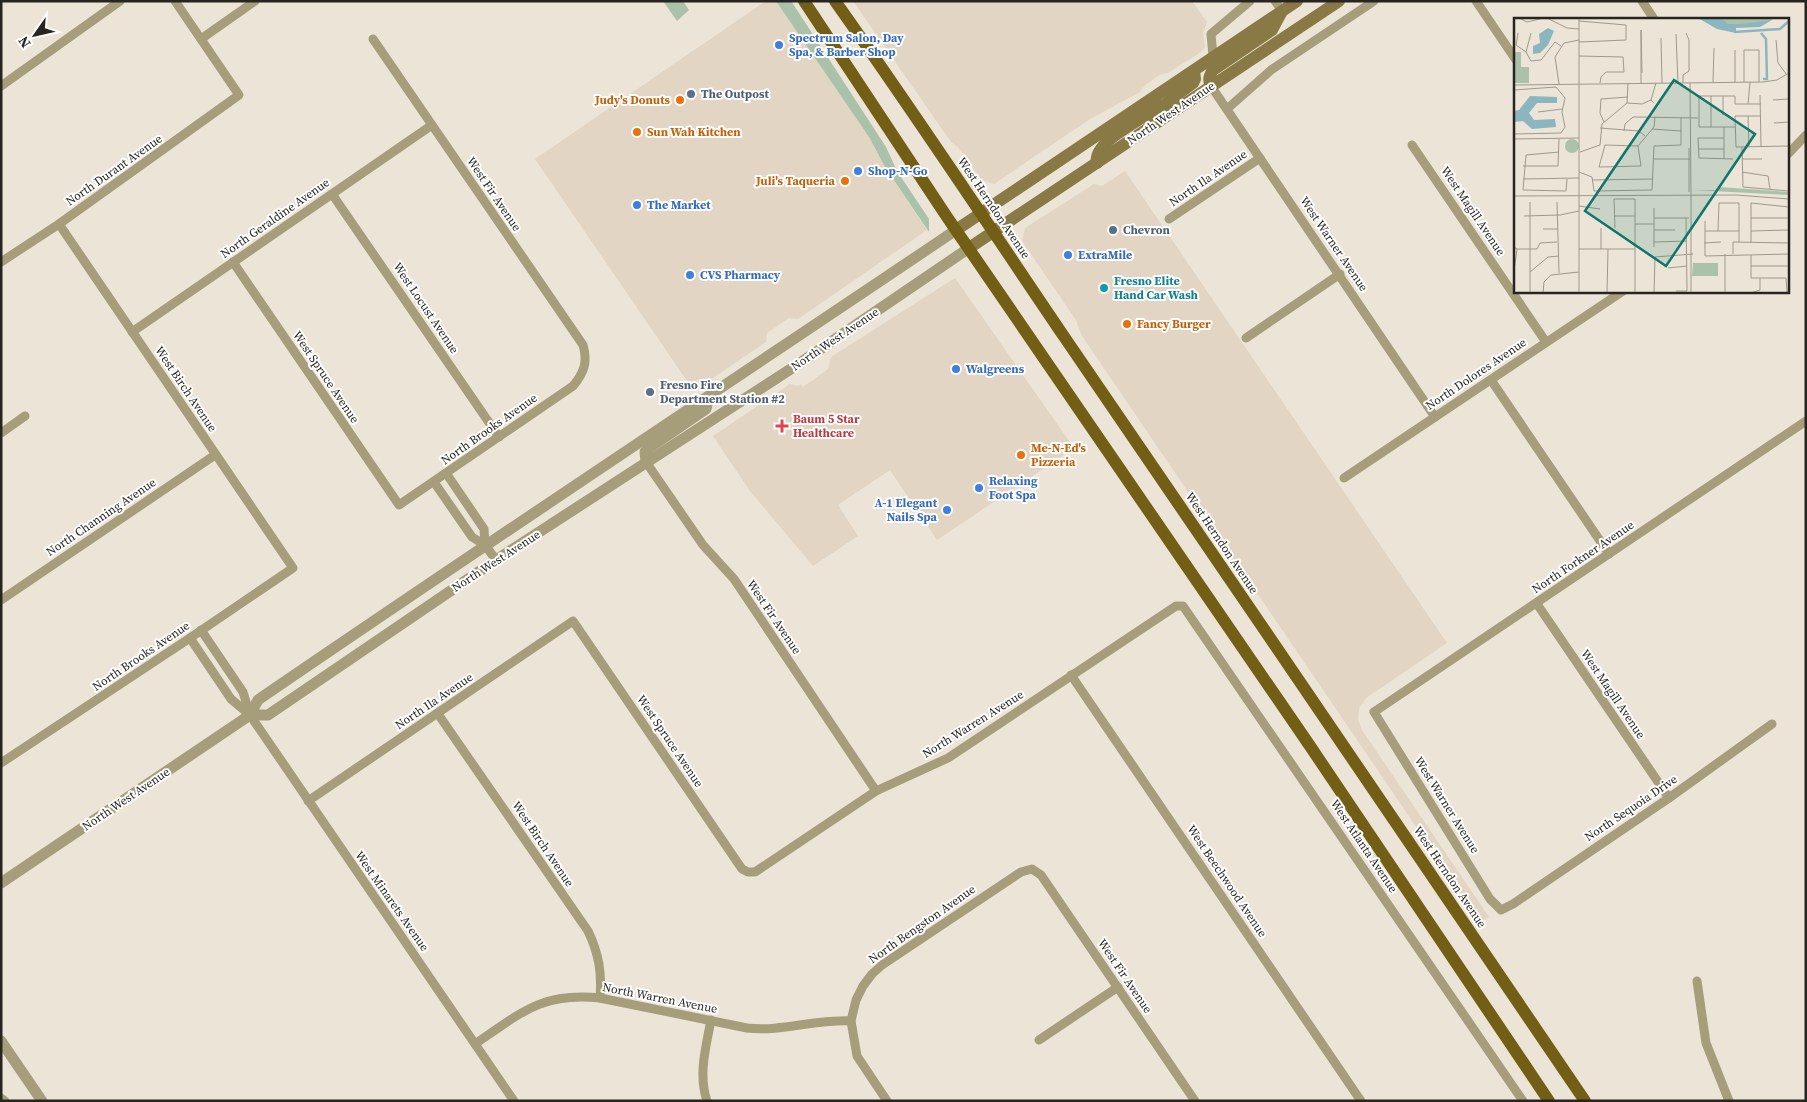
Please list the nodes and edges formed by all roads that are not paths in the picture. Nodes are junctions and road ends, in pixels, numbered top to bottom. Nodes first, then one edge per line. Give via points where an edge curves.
1 (120, 1) edge
2 (175, 1) edge
3 (255, 1) edge
4 (804, 1) edge
5 (835, 1) edge
6 (1250, 1) edge
7 (1297, 1) edge
8 (1339, 1) edge
9 (1374, 1) edge
10 (1476, 1) edge
11 (1642, 1) edge
12 (1279, 6) edge
13 (1653, 18) edge
14 (201, 39) junction
15 (374, 39) dead end
16 (1213, 56) junction
17 (1514, 57) edge
18 (1194, 71) junction
19 (1, 86) edge
20 (1211, 86) junction
21 (1158, 94) junction
22 (1227, 109) junction
23 (432, 125) junction
24 (1147, 129) junction
25 (1806, 135) edge
26 (1412, 144) dead end
27 (1790, 152) edge
28 (1260, 158) junction
29 (1097, 163) junction
30 (332, 194) junction
31 (980, 214) junction
32 (1169, 220) dead end
33 (59, 224) junction
34 (956, 230) junction
35 (993, 233) junction
36 (969, 248) junction
37 (1, 262) edge
38 (233, 262) junction
39 (1340, 274) junction
40 (1621, 292) edge
41 (132, 332) junction
42 (1246, 338) dead end
43 (1546, 342) junction
44 (585, 366) joint
45 (1491, 380) junction
46 (709, 396) junction
47 (25, 416) dead end
48 (1436, 417) junction
49 (1806, 422) edge
50 (1, 433) edge
51 (499, 437) junction
52 (216, 455) junction
53 (646, 462) junction
54 (446, 474) junction
55 (1344, 478) dead end
56 (434, 482) junction
57 (399, 505) joint
58 (485, 544) junction
59 (1609, 554) junction
60 (496, 560) junction
61 (293, 568) joint
62 (1, 600) edge
63 (1537, 604) junction
64 (1183, 606) joint
65 (573, 621) joint
66 (201, 630) junction
67 (190, 638) junction
68 (1071, 675) junction
69 (1374, 712) joint
70 (438, 714) junction
71 (250, 715) junction
72 (1772, 724) dead end
73 (2, 764) edge
74 (876, 791) junction
75 (1669, 798) junction
76 (308, 801) junction
77 (1032, 868) joint
78 (748, 872) joint
79 (1, 883) edge
80 (1501, 910) joint
81 (1697, 981) dead end
82 (1118, 987) junction
83 (600, 998) junction
84 (711, 1020) junction
85 (851, 1021) junction
86 (1039, 1040) dead end
87 (476, 1044) junction
88 (3, 1047) edge
89 (1, 1098) edge
90 (5, 1101) edge
91 (42, 1101) edge
92 (514, 1101) edge
93 (707, 1101) edge
94 (887, 1101) edge
95 (1195, 1101) edge
96 (1361, 1101) edge
97 (1522, 1101) edge
98 (1549, 1101) edge
99 (1585, 1101) edge
100 (1729, 1101) edge

1 - 19 street
2 - 14 street
3 - 14 street
4 - 34 main road
5 - 31 main road, West Herndon Avenue
6 - 16 street via 1213,31
7 - 12 main road, North West Avenue
8 - 20 main road, North West Avenue
9 - 22 street via 1272,70
10 - 17 street
11 - 13 street
12 - 16 main road, North West Avenue
12 - 20 main road via 1272,30 1213,70 1209,81
14 - 33 street, North Durant Avenue via 240,95
15 - 23 street, West Fir Avenue
16 - 18 main road, North West Avenue
18 - 21 main road, North West Avenue
18 - 24 main road via 1193,83 1165,104
20 - 22 street, West Warner Avenue
20 - 24 main road, North West Avenue
21 - 29 main road via 1146,114 1100,150 1096,156
21 - 31 main road, North West Avenue
22 - 28 street, West Warner Avenue
23 - 30 street, North Geraldine Avenue
23 - 44 street, West Fir Avenue via 582,345
24 - 29 main road, North West Avenue
25 - 27 street
26 - 43 street, West Magill Avenue
28 - 32 street, North Ila Avenue
28 - 39 street, West Warner Avenue
29 - 35 main road, North West Avenue
30 - 38 street, North Geraldine Avenue
30 - 51 street, West Locust Avenue
31 - 34 main road, North West Avenue
31 - 35 main road, West Herndon Avenue
33 - 37 street, North Durant Avenue
33 - 41 street, West Birch Avenue
34 - 36 main road
34 - 46 street, North West Avenue
35 - 36 main road, North West Avenue
35 - 99 main road, West Herndon Avenue
36 - 53 street, North West Avenue via 803,361
36 - 98 main road
38 - 41 street, North Geraldine Avenue
38 - 57 street, West Spruce Avenue
39 - 42 street
39 - 48 street, West Warner Avenue
40 - 43 street, North Dolores Avenue
41 - 52 street, West Birch Avenue
43 - 45 street, North Dolores Avenue
44 - 51 street, North Brooks Avenue via 573,386
45 - 48 street, North Dolores Avenue
45 - 59 street
46 - 53 street via 706,409 645,452
46 - 58 street, North West Avenue
47 - 50 street
48 - 55 street, North Dolores Avenue
49 - 59 street, North Forkner Avenue
51 - 54 street, North Brooks Avenue
52 - 61 street, West Birch Avenue
52 - 62 street, North Channing Avenue
53 - 60 street, North West Avenue
53 - 74 street, West Fir Avenue via 703,545 734,579
54 - 56 street, North Brooks Avenue
54 - 58 street via 484,529
56 - 57 street, North Brooks Avenue
56 - 58 street via 472,537
58 - 60 street
58 - 71 street, North West Avenue via 258,700
59 - 63 street, North Forkner Avenue
60 - 71 street, North West Avenue via 268,715
61 - 66 street, North Brooks Avenue
63 - 69 street, North Forkner Avenue
63 - 75 street, West Magill Avenue
64 - 68 street, North Warren Avenue via 1176,606
64 - 97 street, West Atlanta Avenue
65 - 70 street, North Ila Avenue
65 - 78 street, West Spruce Avenue via 742,869
66 - 67 street, North Brooks Avenue
66 - 71 street, West Minarets Avenue via 243,692
67 - 71 street, West Minarets Avenue via 231,700
67 - 73 street, North Brooks Avenue
68 - 74 street, North Warren Avenue via 948,758
68 - 96 street, West Beechwood Avenue
69 - 80 street, West Warner Avenue via 1490,899
70 - 76 street, North Ila Avenue
70 - 83 street, West Birch Avenue via 588,931 600,964
71 - 76 street, West Minarets Avenue
71 - 79 street, North West Avenue
72 - 75 street, North Sequoia Drive
74 - 78 street, North Warren Avenue via 755,872
75 - 80 street, North Sequoia Drive
76 - 87 street, West Minarets Avenue
77 - 82 street, West Fir Avenue via 1041,875
77 - 85 street, North Bengston Avenue via 1021,872 882,965 863,986
81 - 100 street via 1706,1043
82 - 86 street
82 - 95 street, West Fir Avenue
83 - 84 street, North Warren Avenue
83 - 87 street, North Warren Avenue via 578,996 547,1001 522,1012
84 - 85 street, North Warren Avenue via 763,1030 820,1021
84 - 93 street via 703,1069
85 - 94 street via 857,1056
87 - 92 street, West Minarets Avenue
88 - 91 street
89 - 90 street

